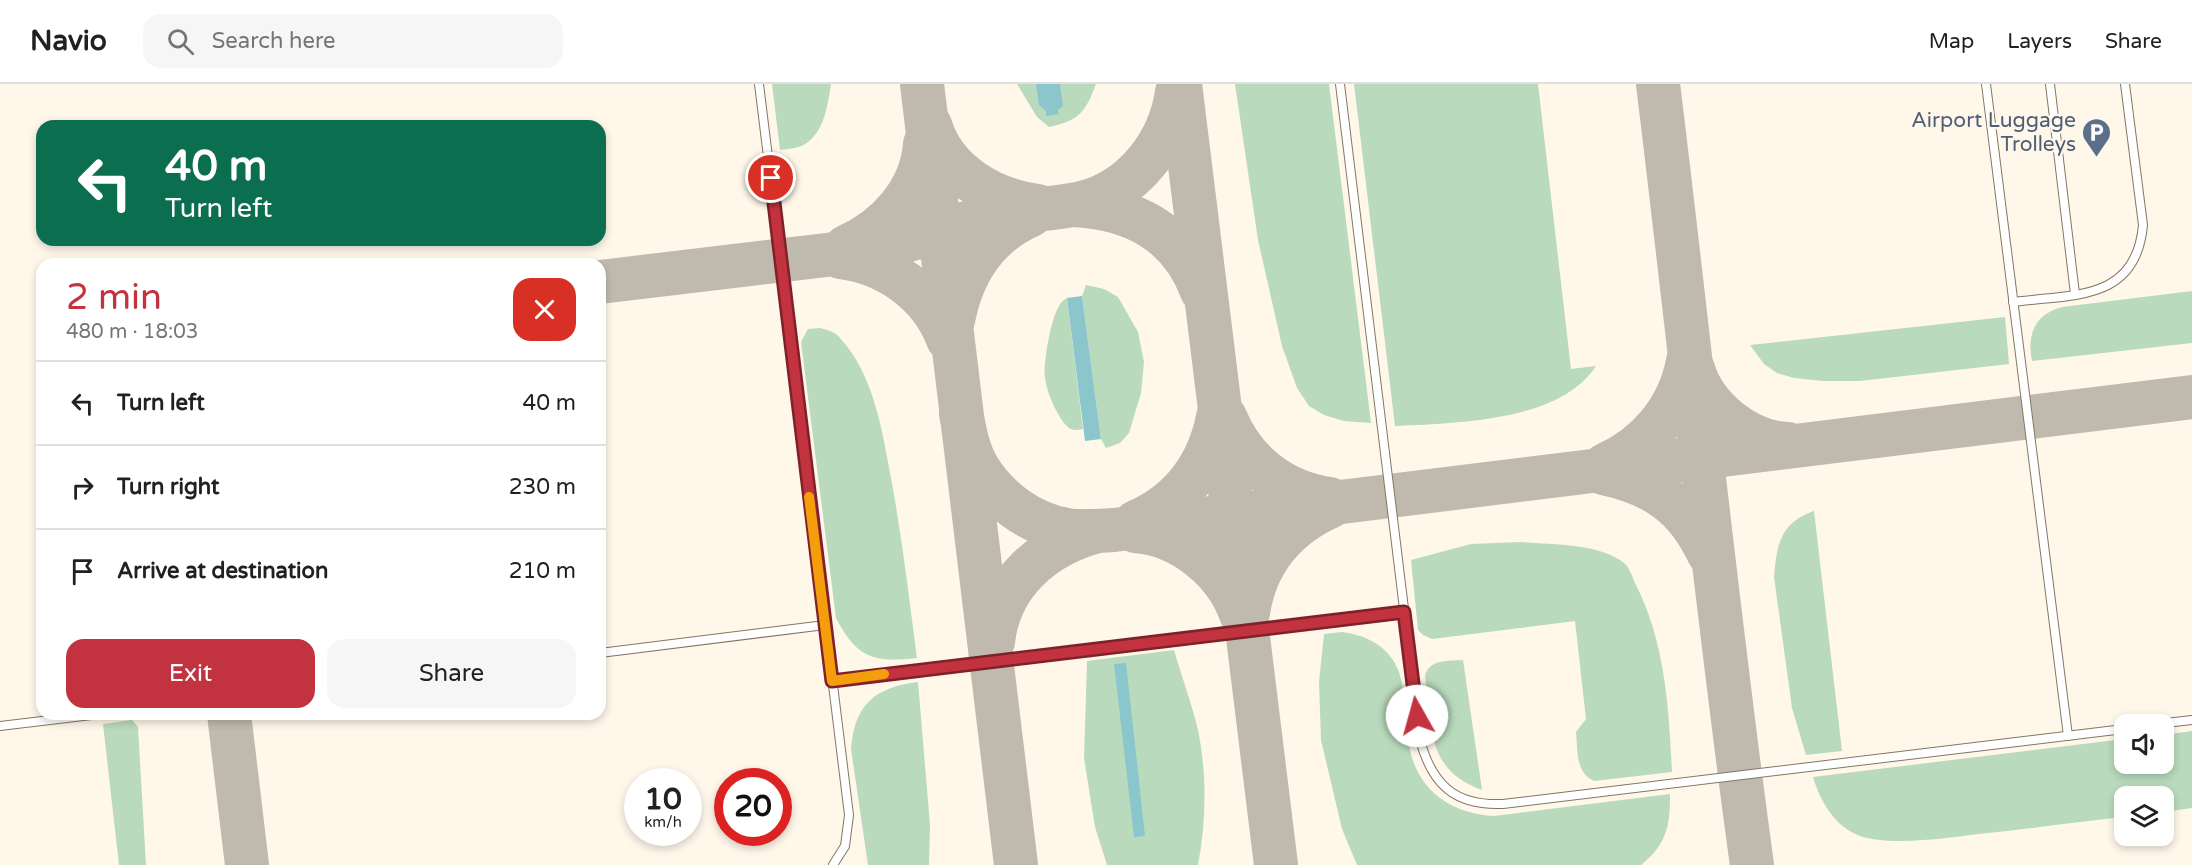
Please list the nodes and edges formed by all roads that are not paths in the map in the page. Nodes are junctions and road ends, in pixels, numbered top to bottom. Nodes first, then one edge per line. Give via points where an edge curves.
1 (759, 84) edge
2 (1340, 84) edge
3 (1986, 84) edge
4 (2050, 84) edge
5 (2125, 84) edge
6 (2075, 294) junction
7 (2013, 302) junction
8 (1404, 612) junction
9 (825, 625) junction
10 (606, 651) edge
11 (832, 681) junction
12 (50, 720) edge
13 (2192, 720) edge
14 (2174, 722) edge
15 (0, 726) edge
16 (2114, 730) edge
17 (2068, 735) junction
18 (833, 865) edge

1 - 9 lane
2 - 8 lane
3 - 7 lane
4 - 6 lane
5 - 6 lane via 2142,239 2124,274 2104,289
6 - 7 lane
7 - 17 lane
8 - 11 lane
8 - 17 lane via 1425,759 1449,792 1476,803 1503,804
9 - 10 lane
9 - 11 lane
11 - 18 lane via 849,815 845,846
12 - 15 lane
13 - 14 lane
16 - 17 lane

